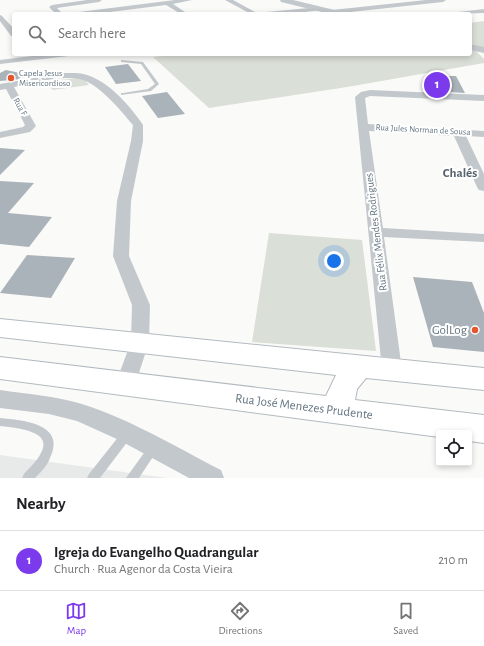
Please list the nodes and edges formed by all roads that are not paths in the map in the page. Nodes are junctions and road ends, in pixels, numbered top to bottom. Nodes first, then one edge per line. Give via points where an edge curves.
1 (99, 0) edge
2 (189, 0) edge
3 (228, 0) edge
4 (307, 0) edge
5 (442, 0) edge
6 (287, 1) edge
7 (167, 3) junction
8 (320, 9) junction
9 (484, 11) edge
10 (58, 12) edge
11 (112, 12) edge
12 (182, 12) edge
13 (252, 12) edge
14 (288, 12) edge
15 (332, 12) edge
16 (344, 12) edge
17 (472, 12) edge
18 (0, 17) edge
19 (10, 24) edge
20 (472, 47) edge
21 (484, 50) edge
22 (52, 56) edge
23 (122, 61) dead end
24 (0, 62) edge
25 (4, 86) edge
26 (123, 94) joint
27 (109, 96) junction
28 (484, 98) edge
29 (363, 127) junction
30 (458, 132) junction
31 (484, 134) edge
32 (0, 135) edge
33 (484, 187) edge
34 (376, 232) junction
35 (484, 238) edge
36 (0, 328) edge
37 (140, 342) junction
38 (359, 367) junction
39 (0, 368) edge
40 (392, 370) junction
41 (484, 379) edge
42 (125, 385) junction
43 (0, 399) edge
44 (341, 412) junction
45 (0, 422) edge
46 (484, 429) edge
47 (127, 433) junction
48 (154, 448) junction
49 (28, 478) edge
50 (93, 478) edge
51 (132, 478) edge
52 (212, 478) edge

1 - 10 street via 53,6
2 - 7 street
3 - 13 street
4 - 6 street
5 - 16 street
6 - 8 street
7 - 11 street
7 - 12 street
8 - 14 street
8 - 15 street
9 - 17 street
18 - 19 street
20 - 21 street
22 - 24 street
23 - 26 lane via 142,63 157,84 149,90
25 - 27 street via 80,76 87,78
25 - 32 street, Rua F via 31,126
26 - 27 street
27 - 37 street via 138,125 124,201 121,256 141,305
28 - 29 street, Rua Félix Mendes Rodrigues via 364,94 360,97
29 - 30 street, Rua Jules Norman de Sousa
29 - 34 street, Rua Félix Mendes Rodrigues
30 - 31 street, Rua Jules Norman de Sousa
30 - 33 street
34 - 35 street
34 - 40 street, Rua Félix Mendes Rodrigues
36 - 37 main road
37 - 38 main road
37 - 42 street
38 - 40 main road
38 - 44 main road via 342,389
39 - 42 main road, Rua José Menezes Prudente
40 - 41 main road
42 - 44 main road, Rua José Menezes Prudente
43 - 47 street via 42,404 81,413
44 - 46 main road, Rua José Menezes Prudente
45 - 49 lane via 25,425 43,432 49,438 45,457
47 - 48 street
47 - 50 lane
48 - 51 lane
48 - 52 street

